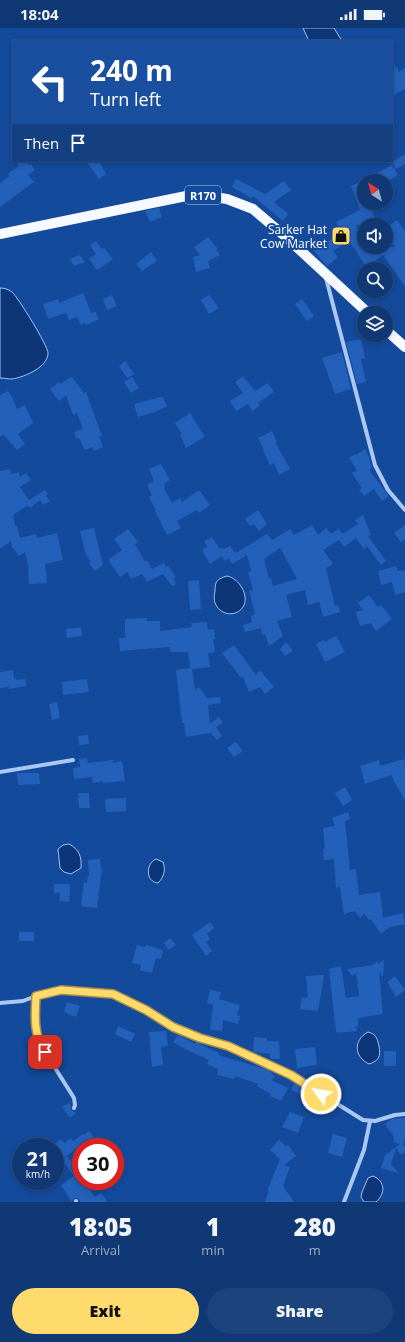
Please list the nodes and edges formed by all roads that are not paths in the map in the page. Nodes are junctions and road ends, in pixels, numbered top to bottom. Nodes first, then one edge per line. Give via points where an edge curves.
1 (0, 234) edge
2 (325, 274) junction
3 (360, 306) edge
4 (393, 336) edge
5 (405, 347) edge
6 (405, 510) edge
7 (73, 760) dead end
8 (0, 772) edge
9 (36, 996) junction
10 (0, 1002) edge
11 (74, 1108) dead end
12 (405, 1114) edge
13 (370, 1121) junction
14 (344, 1202) edge

1 - 2 main road, R170 via 196,194 227,199 253,209
2 - 3 main road, R170
2 - 6 street via 375,465 388,490
4 - 5 main road
7 - 8 street
9 - 10 street via 23,1001
9 - 11 street via 34,1016 40,1044 74,1098
9 - 13 street via 61,990 113,994 173,1027 228,1046 291,1075 363,1120
12 - 13 street
13 - 14 street via 364,1150

